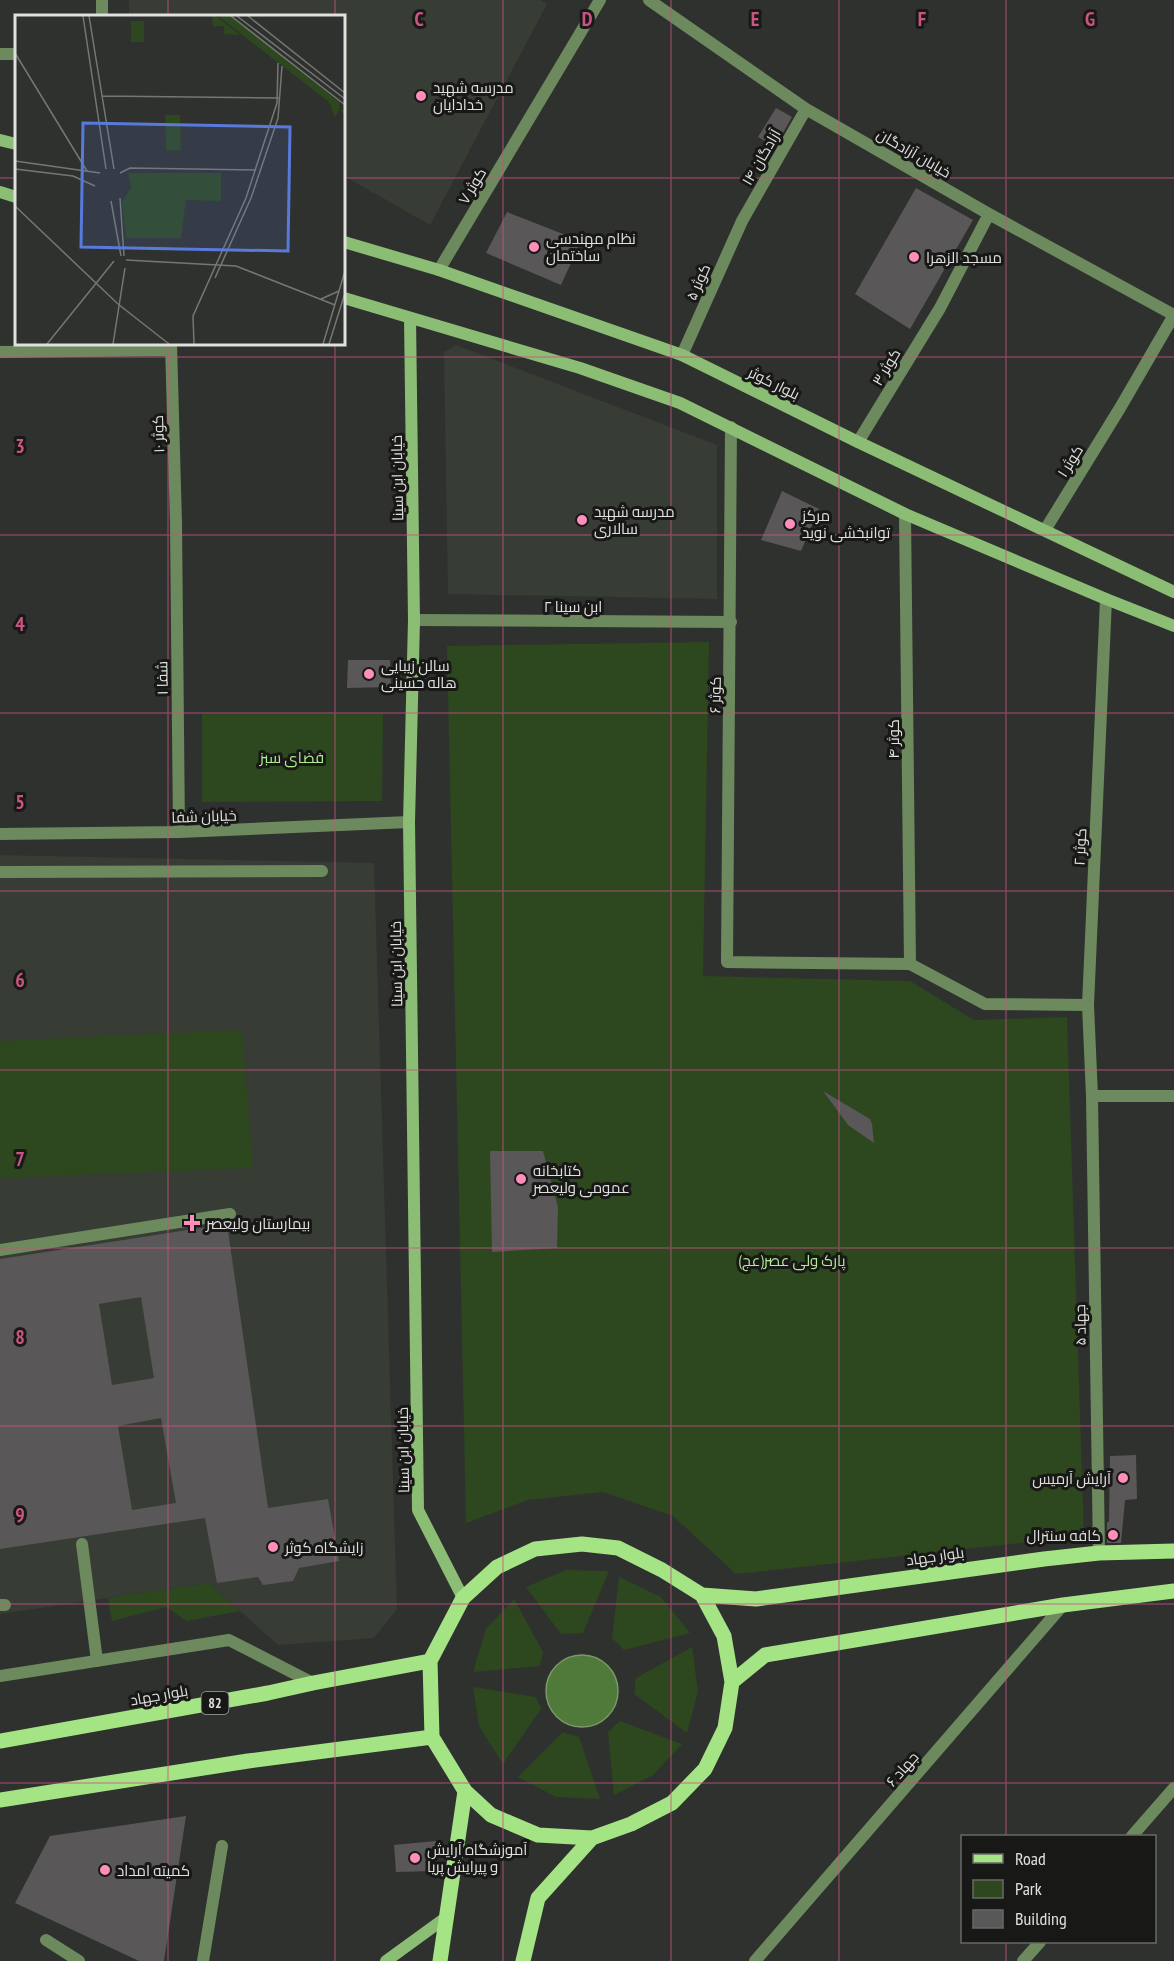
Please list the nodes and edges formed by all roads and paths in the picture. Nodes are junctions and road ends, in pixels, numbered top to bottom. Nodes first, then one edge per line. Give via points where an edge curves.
1 (600, 0) edge
2 (649, 0) edge
3 (806, 109) junction
4 (0, 140) edge
5 (15, 144) edge
6 (0, 192) edge
7 (15, 197) edge
8 (989, 214) junction
9 (742, 220) joint
10 (345, 242) edge
11 (439, 270) junction
12 (345, 298) edge
13 (1174, 315) edge
14 (410, 318) junction
15 (171, 347) edge
16 (0, 352) edge
17 (682, 355) junction
18 (731, 427) junction
19 (858, 442) junction
20 (905, 513) junction
21 (176, 523) joint
22 (1046, 530) junction
23 (1174, 592) edge
24 (1106, 599) junction
25 (414, 620) junction
26 (731, 622) junction
27 (1174, 626) edge
28 (409, 822) junction
29 (179, 832) junction
30 (0, 834) edge
31 (322, 871) dead end
32 (0, 872) edge
33 (910, 964) junction
34 (1088, 1005) junction
35 (1092, 1096) junction
36 (1174, 1096) edge
37 (230, 1214) dead end
38 (0, 1250) edge
39 (82, 1544) dead end
40 (1174, 1551) edge
41 (1099, 1553) junction
42 (1174, 1591) edge
43 (702, 1595) junction
44 (463, 1598) junction
45 (1063, 1605) junction
46 (97, 1661) junction
47 (430, 1661) junction
48 (0, 1676) edge
49 (732, 1682) junction
50 (313, 1683) junction
51 (432, 1737) junction
52 (0, 1741) edge
53 (1174, 1788) edge
54 (465, 1791) junction
55 (0, 1800) edge
56 (1133, 1835) edge
57 (592, 1838) junction
58 (222, 1846) dead end
59 (448, 1916) junction
60 (46, 1940) dead end
61 (1038, 1943) edge
62 (760, 1956) edge
63 (79, 1961) edge
64 (203, 1961) edge
65 (386, 1961) edge
66 (441, 1961) edge
67 (523, 1961) edge
68 (1023, 1961) edge

1 - 11 street, کوثر ۷
2 - 3 street, خیابان آزادگان
3 - 8 street, خیابان آزادگان
3 - 9 street, آزادگان ۱۴
4 - 5 street
6 - 7 street
8 - 13 street, خیابان آزادگان
8 - 19 street, کوثر ۳ via 940,308
9 - 17 street, کوثر ۵
10 - 11 street, بلوار کوثر
11 - 17 street, بلوار کوثر
12 - 14 street
13 - 22 street, کوثر ۱
14 - 18 street via 580,368 680,403
14 - 25 street, خیابان ابن سینا
15 - 16 street
15 - 21 street, کوثر ۱۰
17 - 19 street, بلوار کوثر
18 - 20 street
18 - 26 street, کوثر ۶
19 - 22 street, بلوار کوثر
20 - 24 street
20 - 33 street, کوثر ۴
21 - 29 street, شفا ۱
22 - 23 street, بلوار کوثر
24 - 27 street
24 - 34 street, کوثر ۲
25 - 26 street, ابن سینا ۲
25 - 28 street, خیابان ابن سینا
26 - 33 street, کوثر ۶ via 727,962
28 - 29 street, خیابان شفا
28 - 44 street, خیابان ابن سینا via 418,1510
29 - 30 street, خیابان شفا
31 - 32 street
33 - 34 street via 985,1004
34 - 35 street, کوثر ۲
35 - 36 street
35 - 41 street, جهاد ۵
37 - 38 street
39 - 46 street
40 - 41 main road, بلوار جهاد
41 - 43 main road, بلوار جهاد via 756,1599
42 - 45 main road
43 - 44 main road via 618,1548 582,1544 536,1549 497,1567
43 - 49 main road via 724,1636
44 - 47 main road
45 - 49 main road via 765,1654
45 - 62 street, جهاد ۶
46 - 48 street
46 - 50 street via 229,1640
47 - 50 main road, بلوار جهاد / 82
47 - 51 main road
49 - 57 main road via 725,1728 705,1769 672,1803
50 - 52 main road, بلوار جهاد / 82
51 - 54 main road
51 - 55 main road
53 - 56 street
54 - 57 main road via 490,1815 538,1835
54 - 59 main road
57 - 67 main road via 538,1898
58 - 64 street
59 - 65 street
59 - 66 main road
60 - 63 street
61 - 68 street

